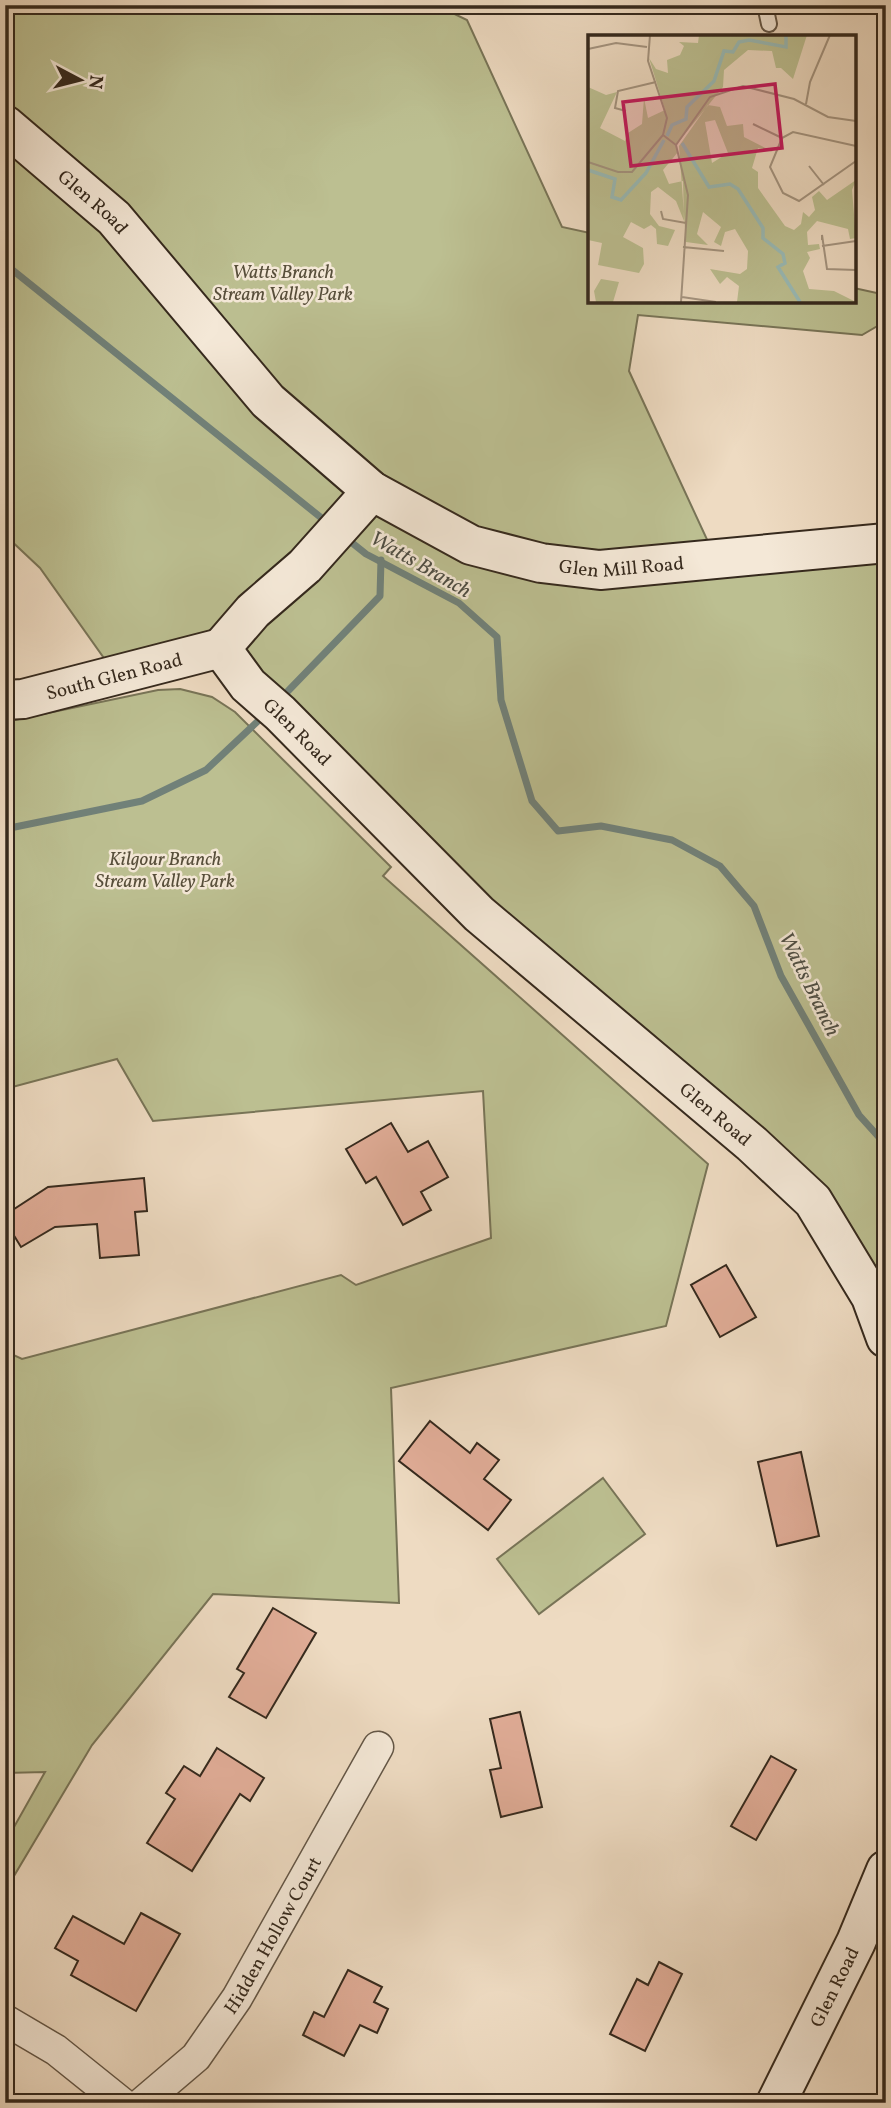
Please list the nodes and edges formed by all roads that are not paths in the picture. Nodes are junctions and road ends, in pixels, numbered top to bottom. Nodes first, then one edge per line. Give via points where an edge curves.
1 (765, 5) edge
2 (769, 24) dead end
3 (5, 125) edge
4 (362, 503) junction
5 (886, 543) edge
6 (221, 648) junction
7 (5, 699) edge
8 (886, 1338) edge
9 (378, 1747) dead end
10 (886, 1870) edge
11 (5, 2020) edge
12 (122, 2103) edge
13 (142, 2103) edge
14 (776, 2103) edge

1 - 2 lane
3 - 4 main road, Glen Road via 114,218 268,401
4 - 5 main road, Glen Mill Road via 471,545 541,563 600,570
4 - 6 main road
6 - 7 main road, South Glen Road via 23,699
6 - 8 main road, Glen Road via 248,685 479,914 813,1201 871,1297
9 - 13 street, Hidden Hollow Court via 237,1998 195,2057
10 - 14 main road, Glen Road via 856,1942
11 - 12 street via 56,2050

